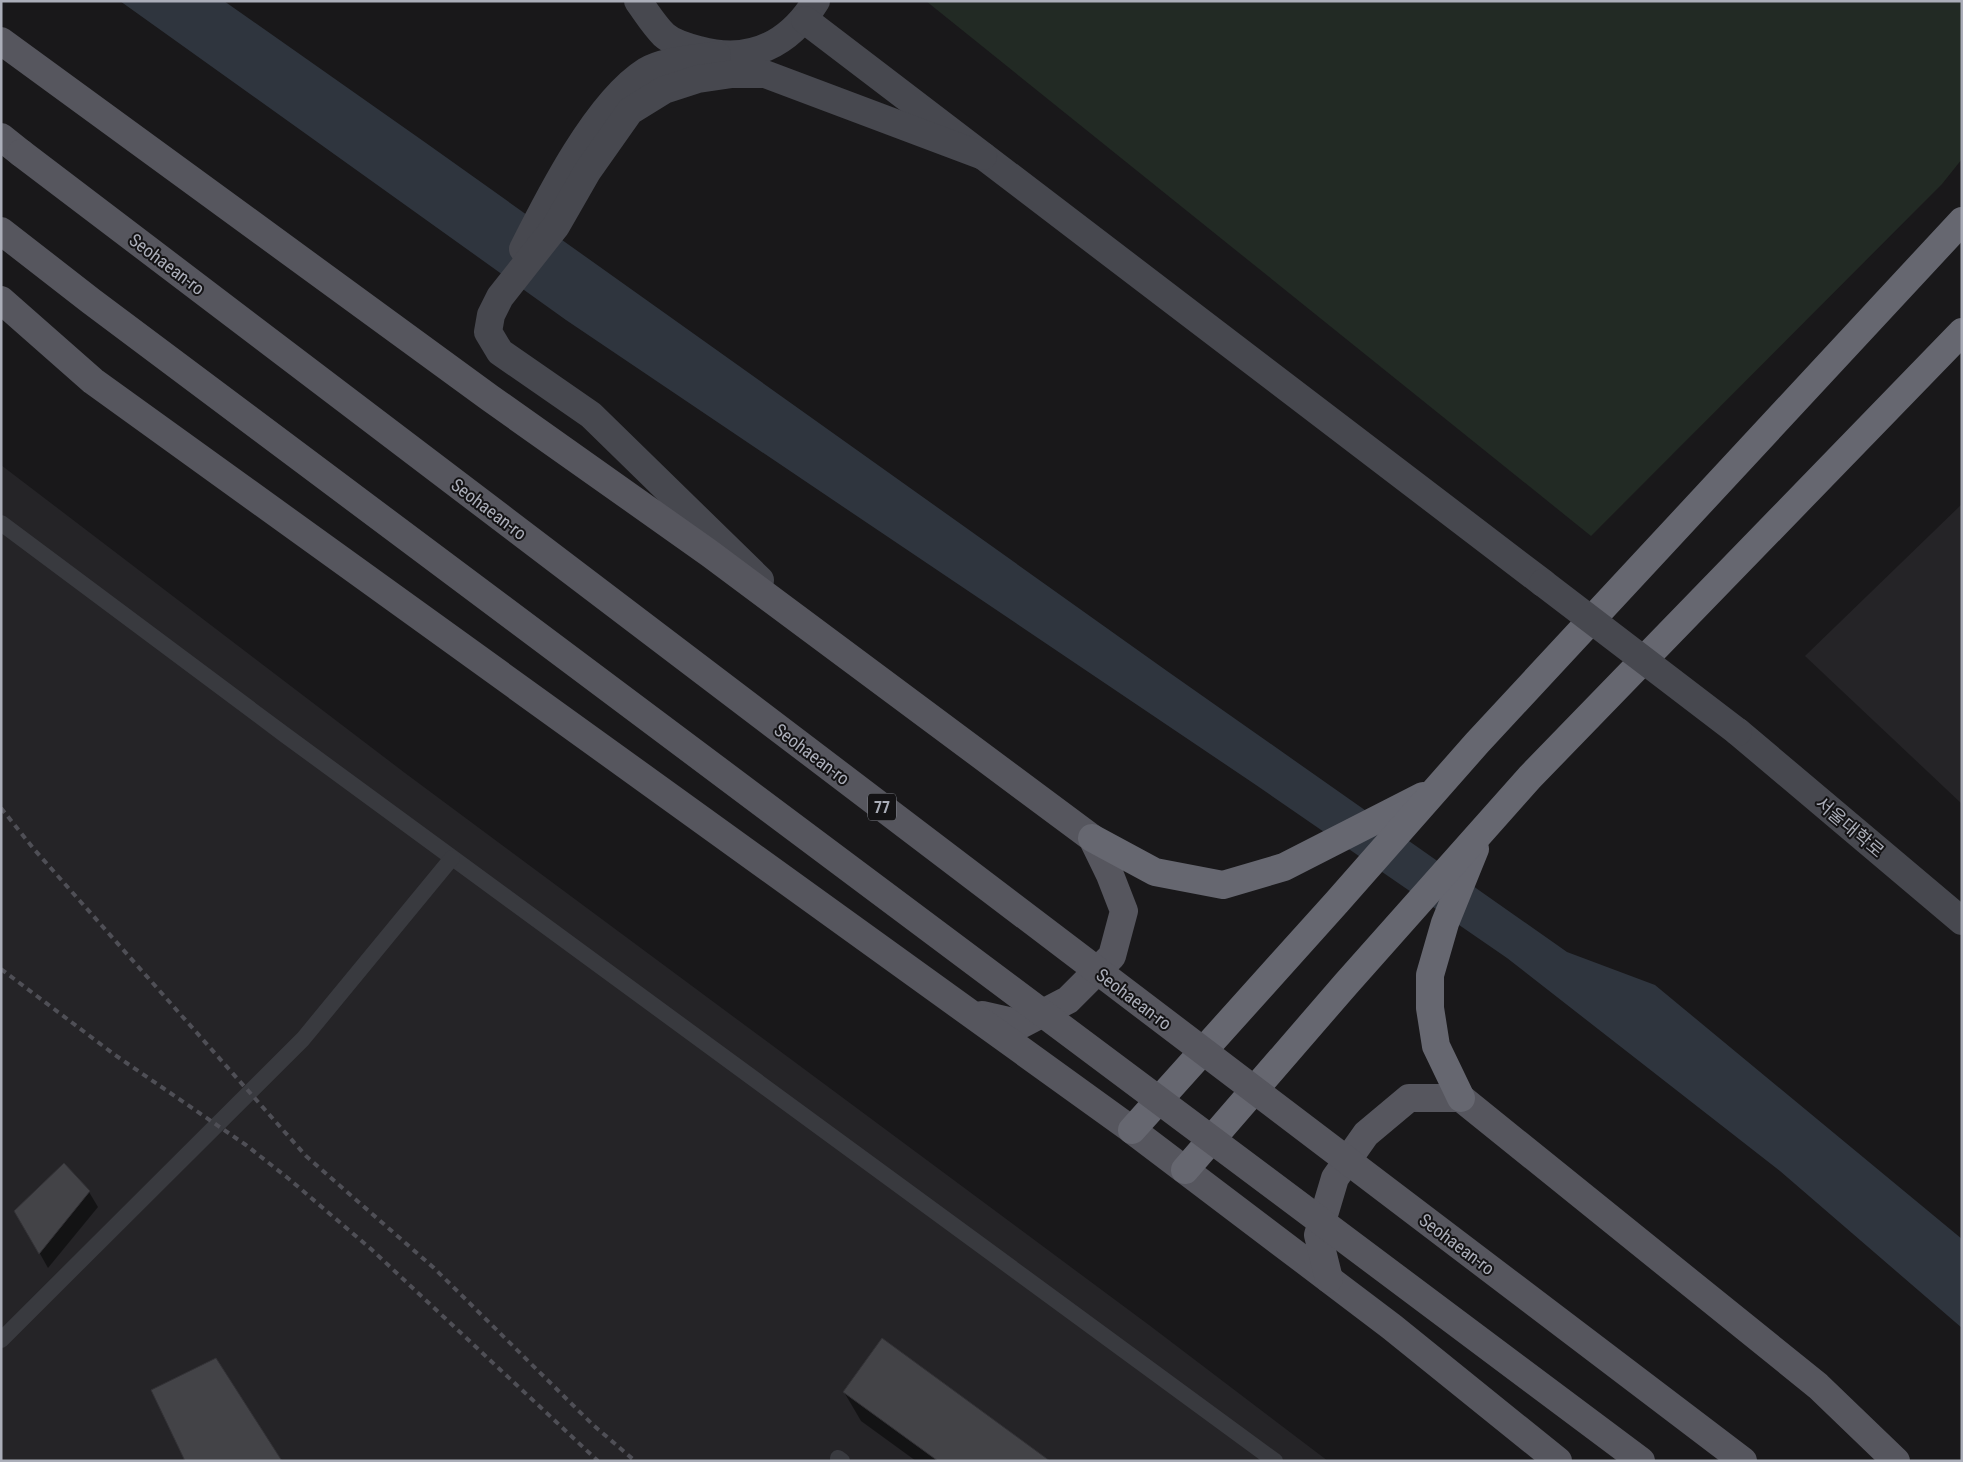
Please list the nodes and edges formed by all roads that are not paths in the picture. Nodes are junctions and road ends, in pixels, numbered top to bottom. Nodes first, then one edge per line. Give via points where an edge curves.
1 (638, 1) edge
2 (811, 10) edge
3 (1, 41) edge
4 (717, 55) junction
5 (623, 103) junction
6 (11, 145) edge
7 (983, 156) junction
8 (1962, 221) edge
9 (1, 231) edge
10 (1, 300) edge
11 (1962, 332) edge
12 (1, 523) edge
13 (805, 624) junction
14 (1435, 791) junction
15 (1482, 832) junction
16 (1092, 838) junction
17 (452, 858) junction
18 (1962, 921) edge
19 (969, 1012) junction
20 (1461, 1098) junction
21 (1132, 1130) junction
22 (1186, 1170) junction
23 (1329, 1279) junction
24 (1, 1340) edge
25 (1275, 1461) edge
26 (1558, 1461) edge
27 (1641, 1461) edge
28 (1742, 1461) edge
29 (1896, 1461) edge

1 - 4 main road via 665,36 685,47
2 - 4 main road via 780,41 749,54
2 - 7 main road, 서울대학로
3 - 13 main road
4 - 5 main road via 647,70
5 - 7 main road via 698,79 765,74
5 - 13 main road via 556,226 495,306 488,332 500,352 591,415
6 - 28 main road, Seohaean-ro / 77, bridge
7 - 18 main road, 서울대학로, bridge via 1738,732
8 - 14 highway
9 - 27 main road, bridge
10 - 19 main road via 93,381
11 - 15 highway via 1530,777
12 - 17 lane
13 - 16 main road
14 - 16 highway via 1284,867 1223,885 1155,872
14 - 21 highway
15 - 20 highway via 1445,923 1430,975 1430,1008 1436,1046
15 - 22 highway
16 - 19 main road via 1124,911 1112,956 1068,1000 1022,1024
17 - 24 lane via 303,1039
17 - 25 lane
19 - 21 main road
20 - 23 main road via 1410,1098 1366,1134 1335,1178 1318,1235
20 - 29 main road via 1818,1386
21 - 22 main road
22 - 23 main road
23 - 26 main road

